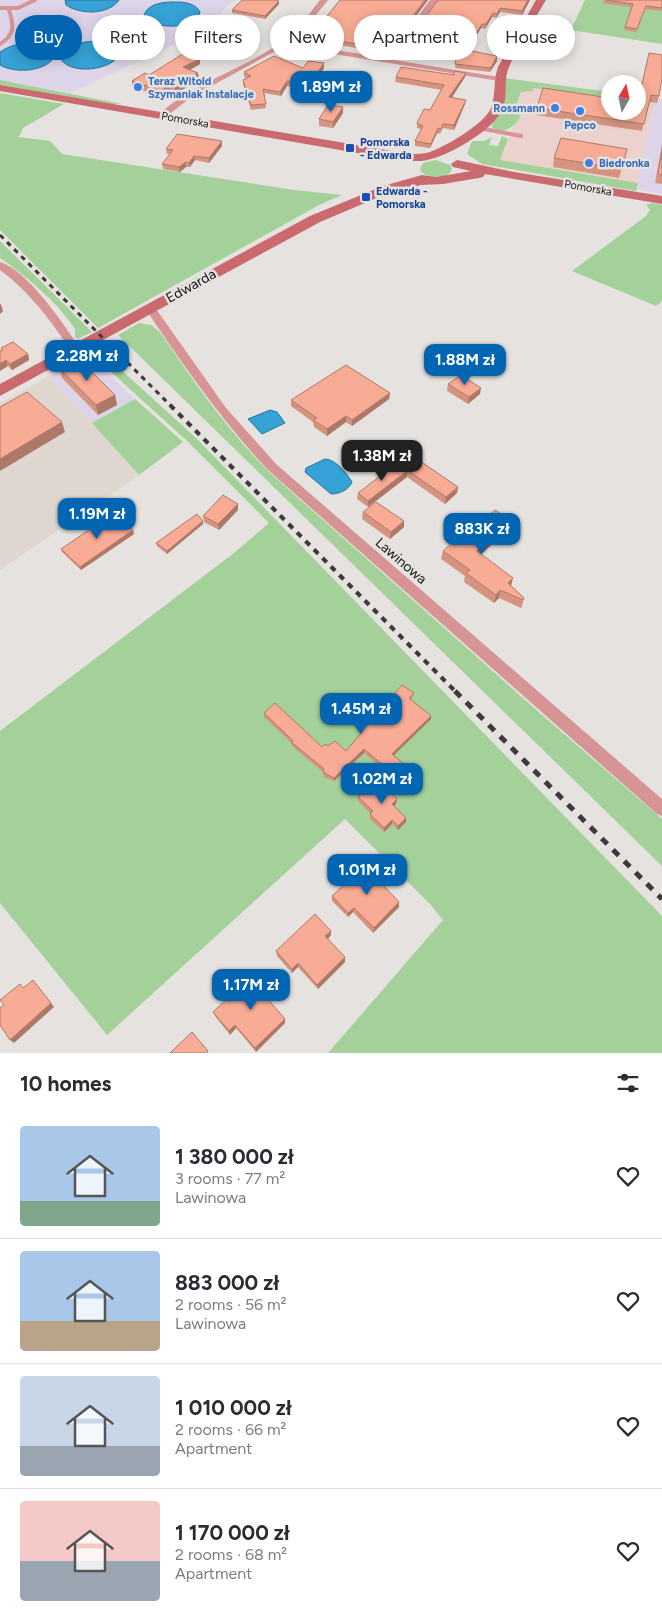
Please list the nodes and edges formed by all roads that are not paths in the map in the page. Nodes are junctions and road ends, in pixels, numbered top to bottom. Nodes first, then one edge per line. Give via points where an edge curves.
1 (35, 0) edge
2 (324, 0) edge
3 (434, 0) edge
4 (541, 0) edge
5 (0, 8) edge
6 (10, 10) junction
7 (310, 15) edge
8 (0, 44) edge
9 (270, 52) edge
10 (344, 54) edge
11 (389, 61) junction
12 (500, 79) junction
13 (0, 88) edge
14 (162, 116) junction
15 (479, 128) junction
16 (521, 136) dead end
17 (462, 140) junction
18 (369, 151) junction
19 (427, 157) junction
20 (455, 162) junction
21 (412, 170) junction
22 (514, 176) junction
23 (455, 177) junction
24 (431, 181) junction
25 (387, 189) junction
26 (662, 200) edge
27 (0, 264) edge
28 (150, 308) junction
29 (76, 350) junction
30 (0, 391) edge
31 (662, 809) edge

1 - 6 lane
2 - 7 street
3 - 11 street
4 - 12 street via 506,61
5 - 6 lane
6 - 8 lane via 13,35
9 - 14 street via 192,94
10 - 11 street
11 - 12 street
12 - 15 street via 496,111 492,119
13 - 14 street, Pomorska
14 - 18 street, Pomorska
15 - 16 lane
15 - 17 street
17 - 19 street
17 - 20 street via 453,156
18 - 19 street, Pomorska
18 - 21 street, Pomorska via 401,161
19 - 20 street, Pomorska via 440,156
19 - 21 street, Edwarda via 414,163
20 - 22 street, Pomorska
20 - 23 street via 459,172
21 - 24 street, Pomorska via 421,179
21 - 25 street, Edwarda
22 - 23 street, Pomorska via 466,174
22 - 26 street, Pomorska
23 - 24 street, Pomorska via 447,181
24 - 25 street, Edwarda
25 - 28 street, Edwarda via 293,230
27 - 29 street via 37,295
28 - 29 street, Edwarda
28 - 31 street, Lawinowa via 216,404 272,467
29 - 30 street, Edwarda

